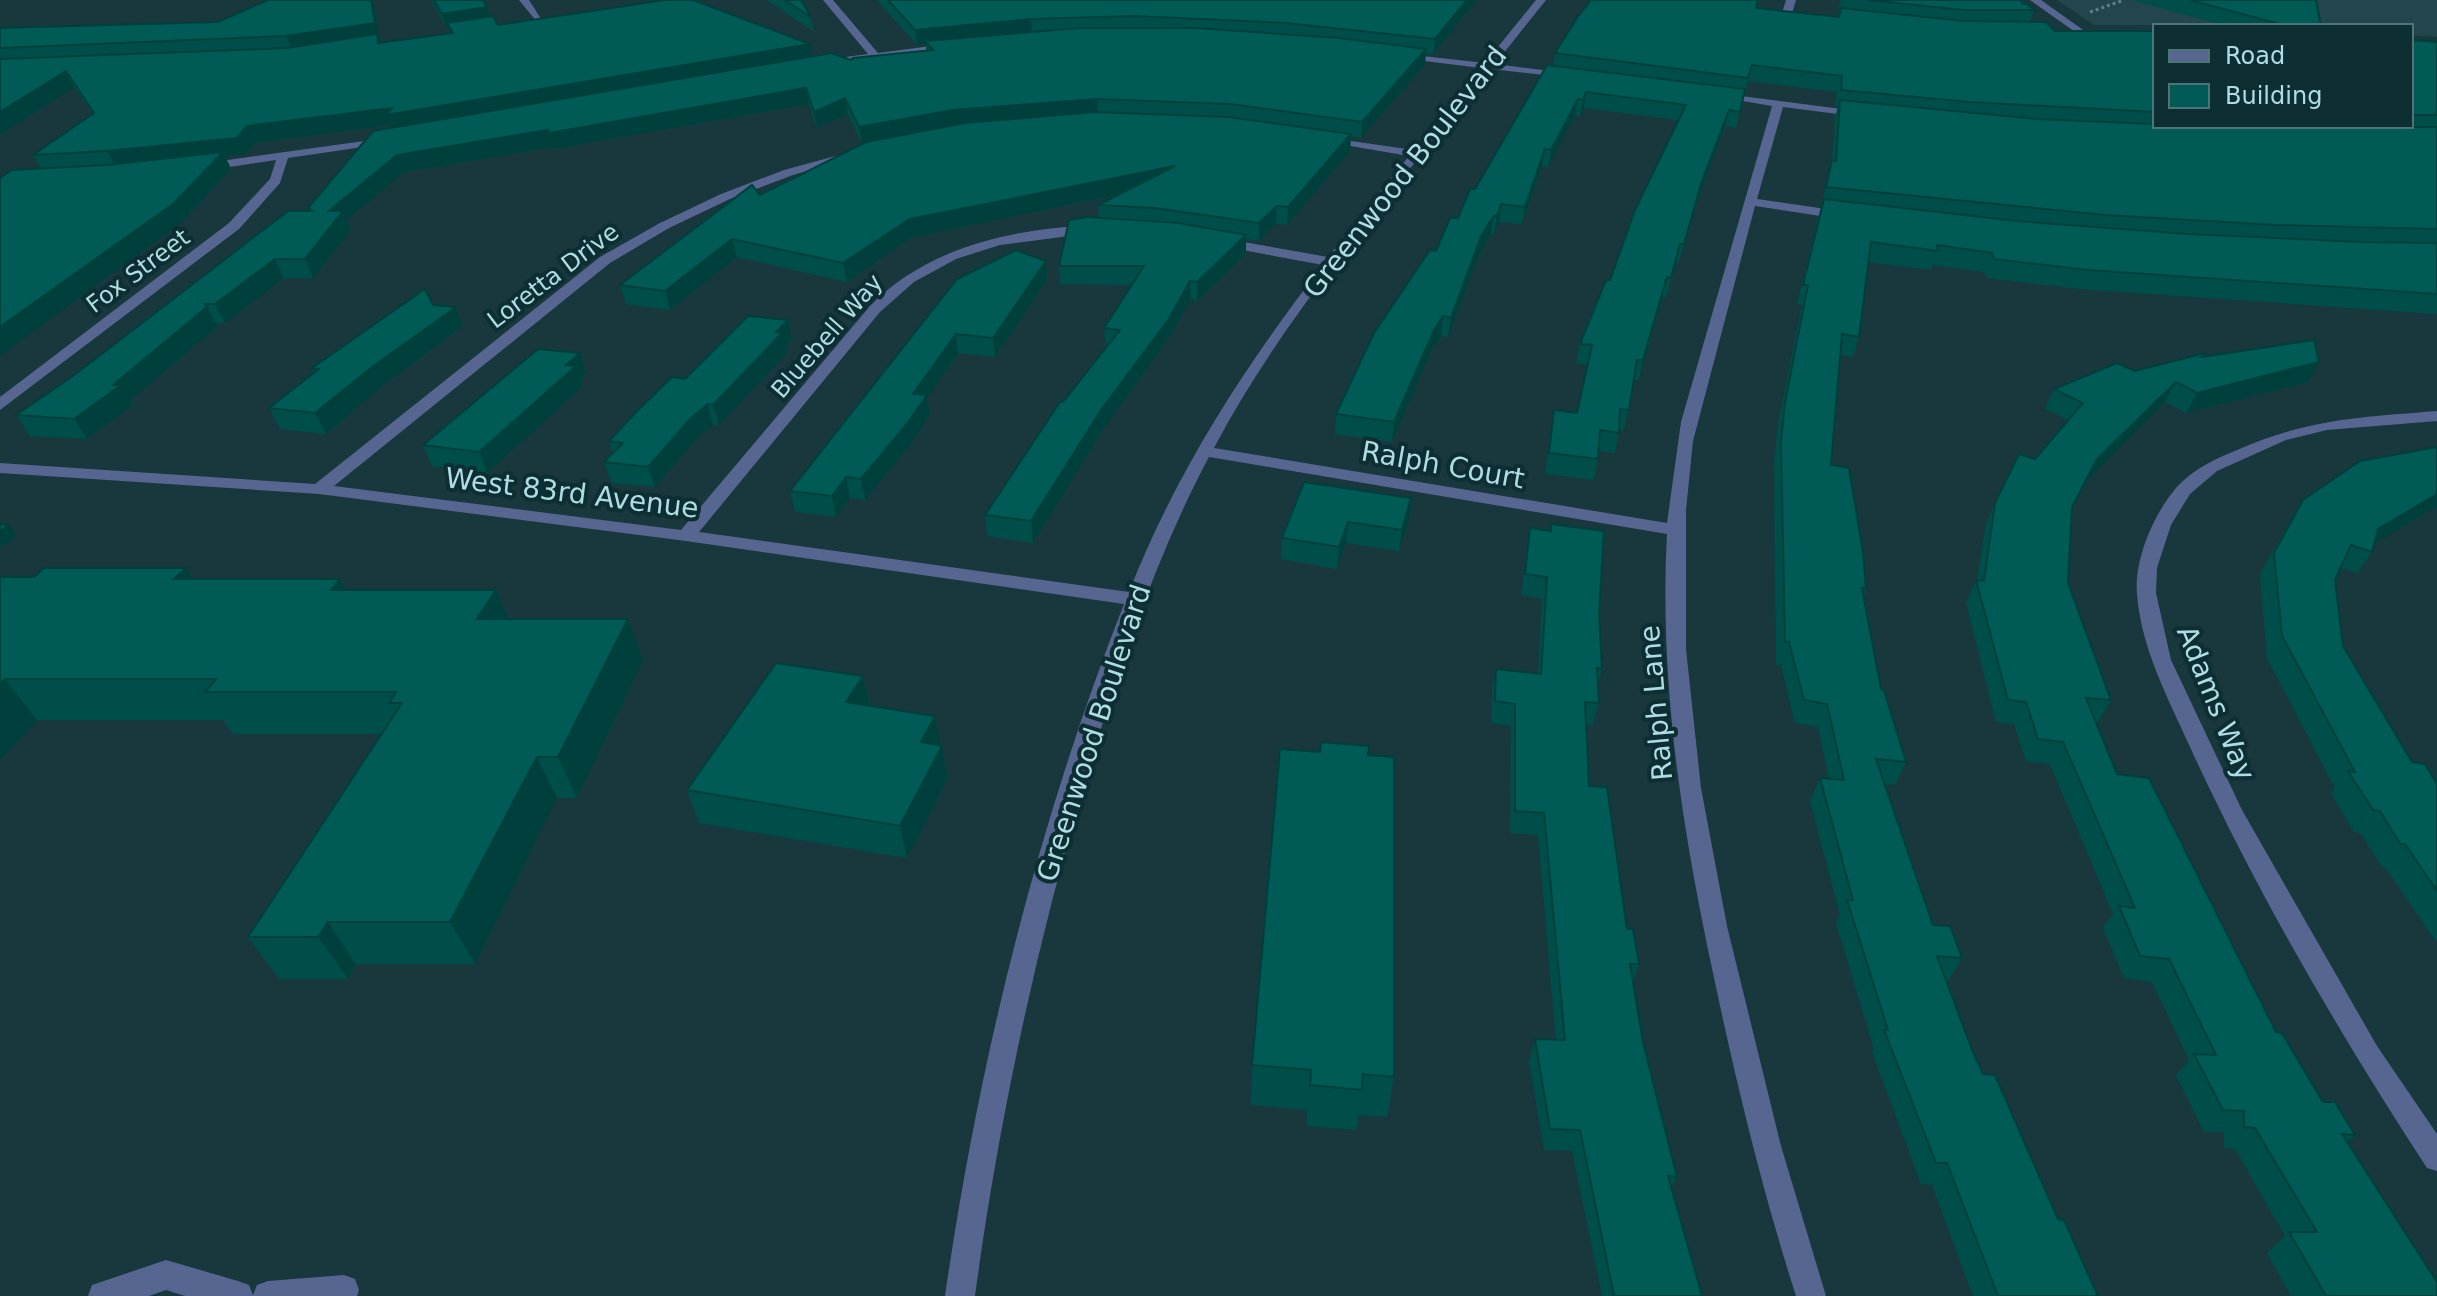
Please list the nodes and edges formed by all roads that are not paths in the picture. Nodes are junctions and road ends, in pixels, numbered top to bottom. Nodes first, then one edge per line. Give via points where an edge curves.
1 (524, 0) edge
2 (828, 0) edge
3 (1541, 0) edge
4 (1791, 0) edge
5 (2035, 0) edge
6 (1772, 12) edge
7 (1787, 13) junction
8 (1800, 15) edge
9 (554, 18) edge
10 (540, 20) junction
11 (525, 22) edge
12 (2066, 32) edge
13 (2081, 32) junction
14 (2096, 32) edge
15 (970, 44) edge
16 (1392, 54) edge
17 (874, 55) junction
18 (808, 66) edge
19 (1488, 66) junction
20 (1580, 78) edge
21 (1702, 94) edge
22 (1778, 104) junction
23 (1880, 116) edge
24 (1311, 137) edge
25 (402, 138) edge
26 (865, 151) edge
27 (1418, 154) junction
28 (283, 157) junction
29 (195, 167) edge
30 (1752, 202) junction
31 (1854, 217) edge
32 (1110, 229) edge
33 (1209, 240) edge
34 (1331, 262) junction
35 (0, 405) edge
36 (2437, 416) edge
37 (1204, 451) junction
38 (0, 468) edge
39 (319, 489) junction
40 (1675, 530) junction
41 (686, 536) junction
42 (1134, 599) junction
43 (2437, 1158) edge
44 (344, 1290) dead end
45 (103, 1296) edge
46 (238, 1296) edge
47 (268, 1296) edge
48 (960, 1296) edge
49 (1811, 1296) edge

1 - 10 street
2 - 17 street
3 - 19 street, Greenwood Boulevard
4 - 7 street
5 - 13 street
6 - 7 street
7 - 8 street
9 - 10 street
10 - 11 street
12 - 13 street
13 - 14 street
15 - 17 street
16 - 19 street
17 - 18 street
19 - 20 street
19 - 27 street, Greenwood Boulevard
21 - 22 street
22 - 23 street
22 - 30 street, Ralph Lane
24 - 27 street
25 - 28 street
26 - 39 street, Loretta Drive via 734,192 627,246
27 - 34 street, Greenwood Boulevard
28 - 29 street
28 - 35 street, Fox Street via 276,180 234,226
30 - 31 street
30 - 40 street, Ralph Lane via 1686,438
32 - 41 street, Bluebell Way via 994,243 941,261 905,282
33 - 34 street
34 - 37 street, Greenwood Boulevard via 1238,392
36 - 43 street, Adams Way via 2327,425 2280,437 2211,467 2183,491 2162,525 2146,593 2161,660 2231,811 2368,1054
37 - 40 street, Ralph Court
37 - 42 street, Greenwood Boulevard
38 - 39 street, West 83rd Avenue
39 - 41 street, West 83rd Avenue
40 - 49 street, Ralph Lane via 1676,642 1685,750 1707,895 1746,1065
41 - 42 street, West 83rd Avenue
42 - 48 street, Greenwood Boulevard via 1057,836 1011,1017
44 - 47 street
45 - 46 street via 166,1275

